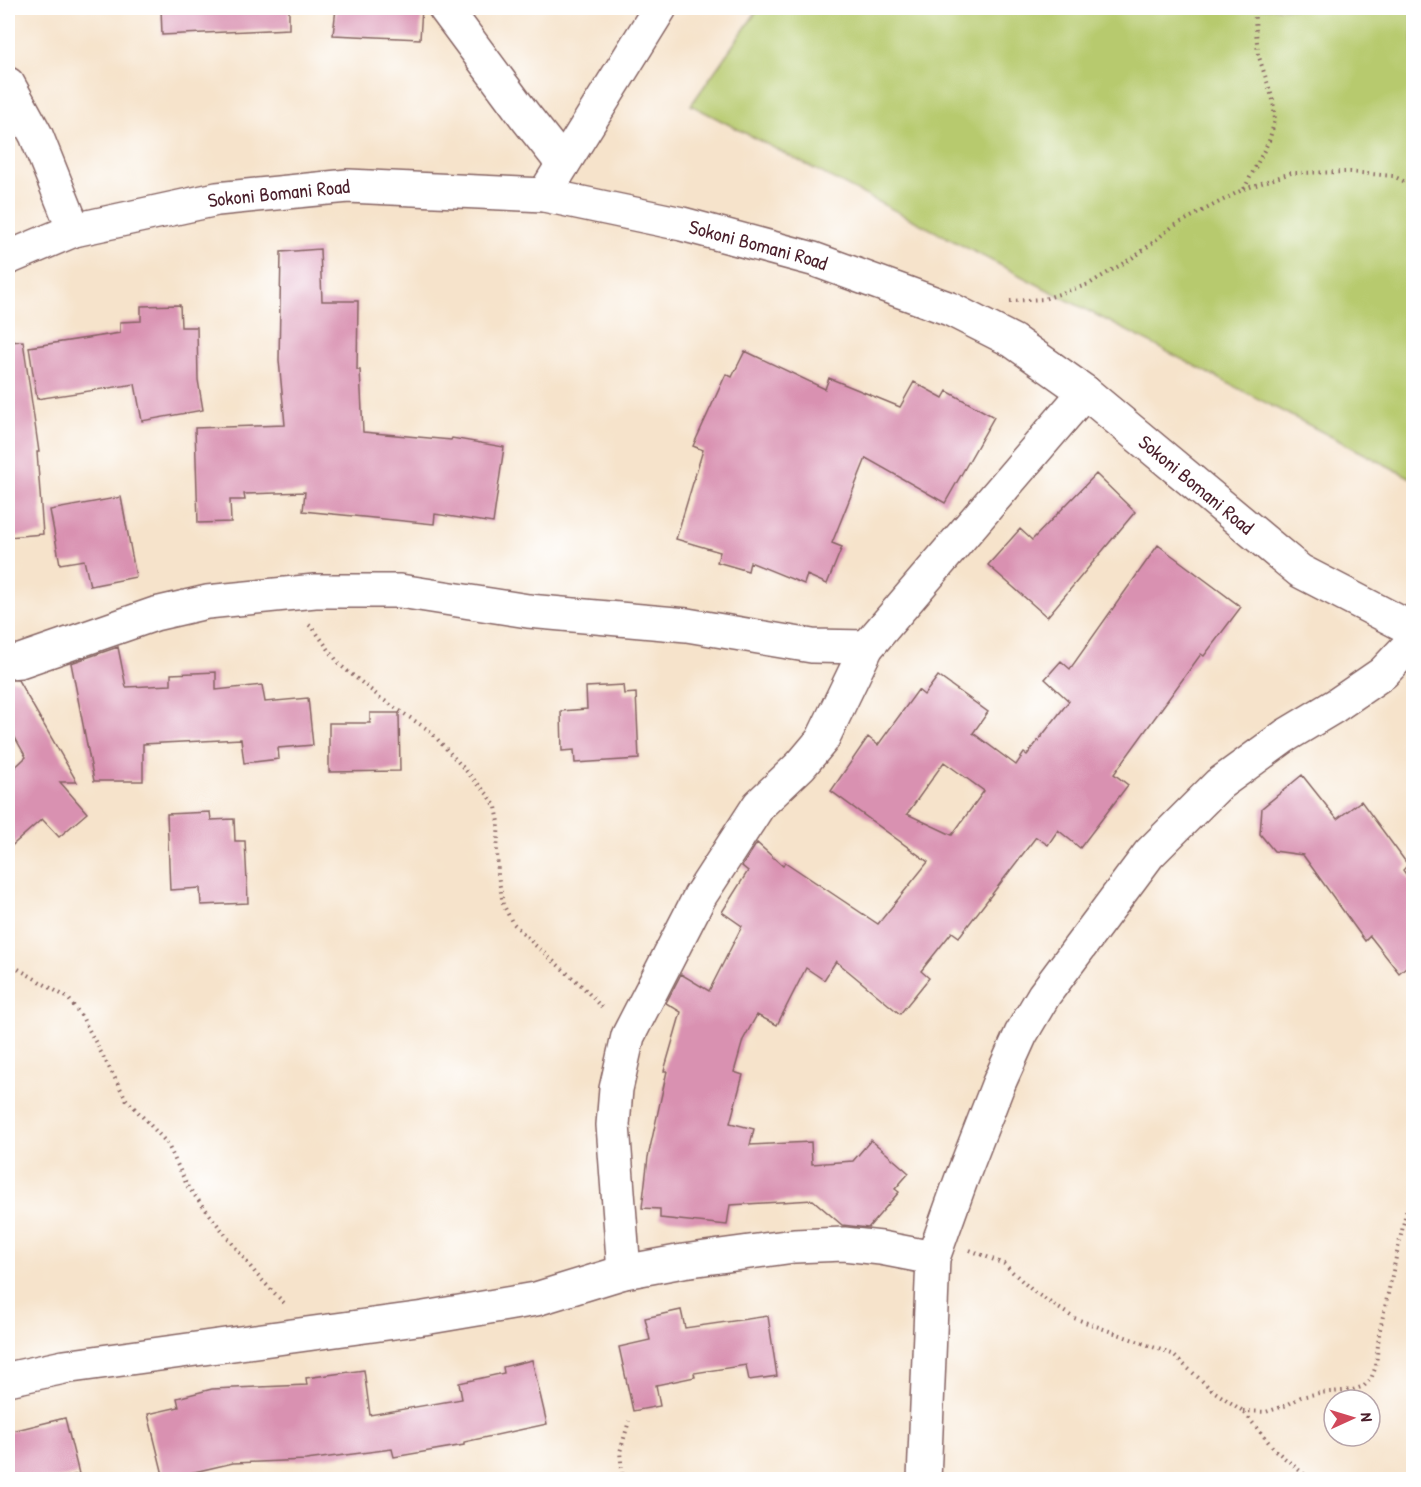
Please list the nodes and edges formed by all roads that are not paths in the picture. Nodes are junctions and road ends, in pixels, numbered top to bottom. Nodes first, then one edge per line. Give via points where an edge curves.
1 (445, 8) edge
2 (660, 8) edge
3 (8, 84) edge
4 (563, 164) junction
5 (544, 195) junction
6 (74, 230) junction
7 (8, 258) edge
8 (1085, 392) junction
9 (1413, 630) edge
10 (1413, 640) edge
11 (867, 647) junction
12 (8, 662) edge
13 (935, 1253) junction
14 (624, 1272) junction
15 (8, 1380) edge
16 (924, 1479) edge

1 - 4 street
2 - 4 street
3 - 6 street via 36,135
4 - 5 street
5 - 6 street, Sokoni Bomani Road via 348,186 217,199
5 - 8 street, Sokoni Bomani Road via 682,224 823,263 950,309 1013,342
6 - 7 street, Sokoni Bomani Road
8 - 9 street, Sokoni Bomani Road via 1300,571
8 - 11 street
10 - 13 street via 1383,673 1218,784 1149,854 1050,986 1021,1034
11 - 12 street via 812,646 687,625 528,611 400,591 315,591 196,604 155,614 20,662
11 - 14 street via 822,740 759,805 722,860 628,1036 616,1089 613,1125
13 - 14 street via 844,1244 794,1246
13 - 16 street
14 - 15 street via 537,1299 64,1367

